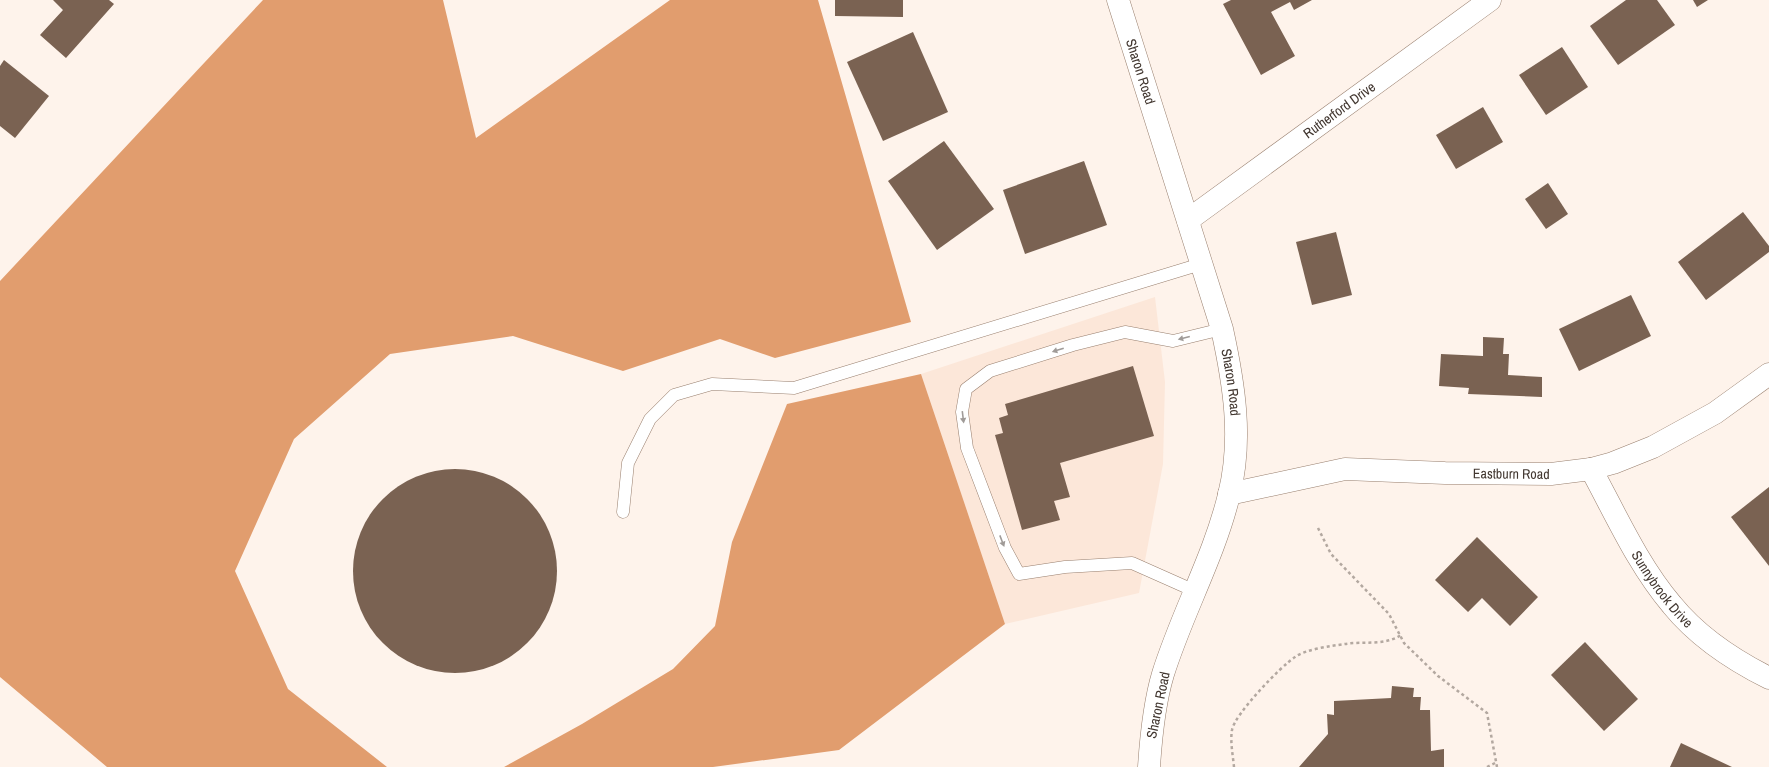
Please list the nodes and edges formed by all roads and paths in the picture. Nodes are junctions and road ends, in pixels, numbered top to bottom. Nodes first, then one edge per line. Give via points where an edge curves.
1 (1118, 0) edge
2 (1490, 0) edge
3 (1188, 220) junction
4 (1202, 264) junction
5 (1222, 329) junction
6 (1769, 374) edge
7 (1592, 469) junction
8 (1230, 494) junction
9 (623, 512) dead end
10 (1318, 528) dead end
11 (1195, 591) junction
12 (1400, 635) junction
13 (1769, 678) edge
14 (1495, 763) junction
15 (1149, 767) edge
16 (1234, 767) edge
17 (1487, 767) edge
18 (1497, 767) edge

1 - 3 street, Sharon Road
2 - 3 street, Rutherford Drive
3 - 4 street, Sharon Road
4 - 5 street, Sharon Road
4 - 9 lane via 794,388 712,384 674,395 650,418 628,463
5 - 8 street, Sharon Road via 1232,377 1236,426
5 -> 11 lane via 1173,341 1125,332 990,371 966,389 962,412 967,448 1005,548 1019,574 1065,567 1132,564
6 - 7 street, Eastburn Road via 1715,412 1653,447
7 - 8 street, Eastburn Road via 1551,474 1345,469
7 - 13 street, Sunnybrook Drive via 1644,566 1672,605 1725,653
8 - 11 street, Sharon Road via 1214,547
10 - 12 path via 1331,554 1390,614
11 - 15 street, Sharon Road via 1163,674 1150,742
12 - 14 path via 1404,643 1438,676 1487,713
12 - 16 path via 1392,641 1346,644 1295,656 1274,675 1238,717 1232,730
14 - 17 path
14 - 18 path

